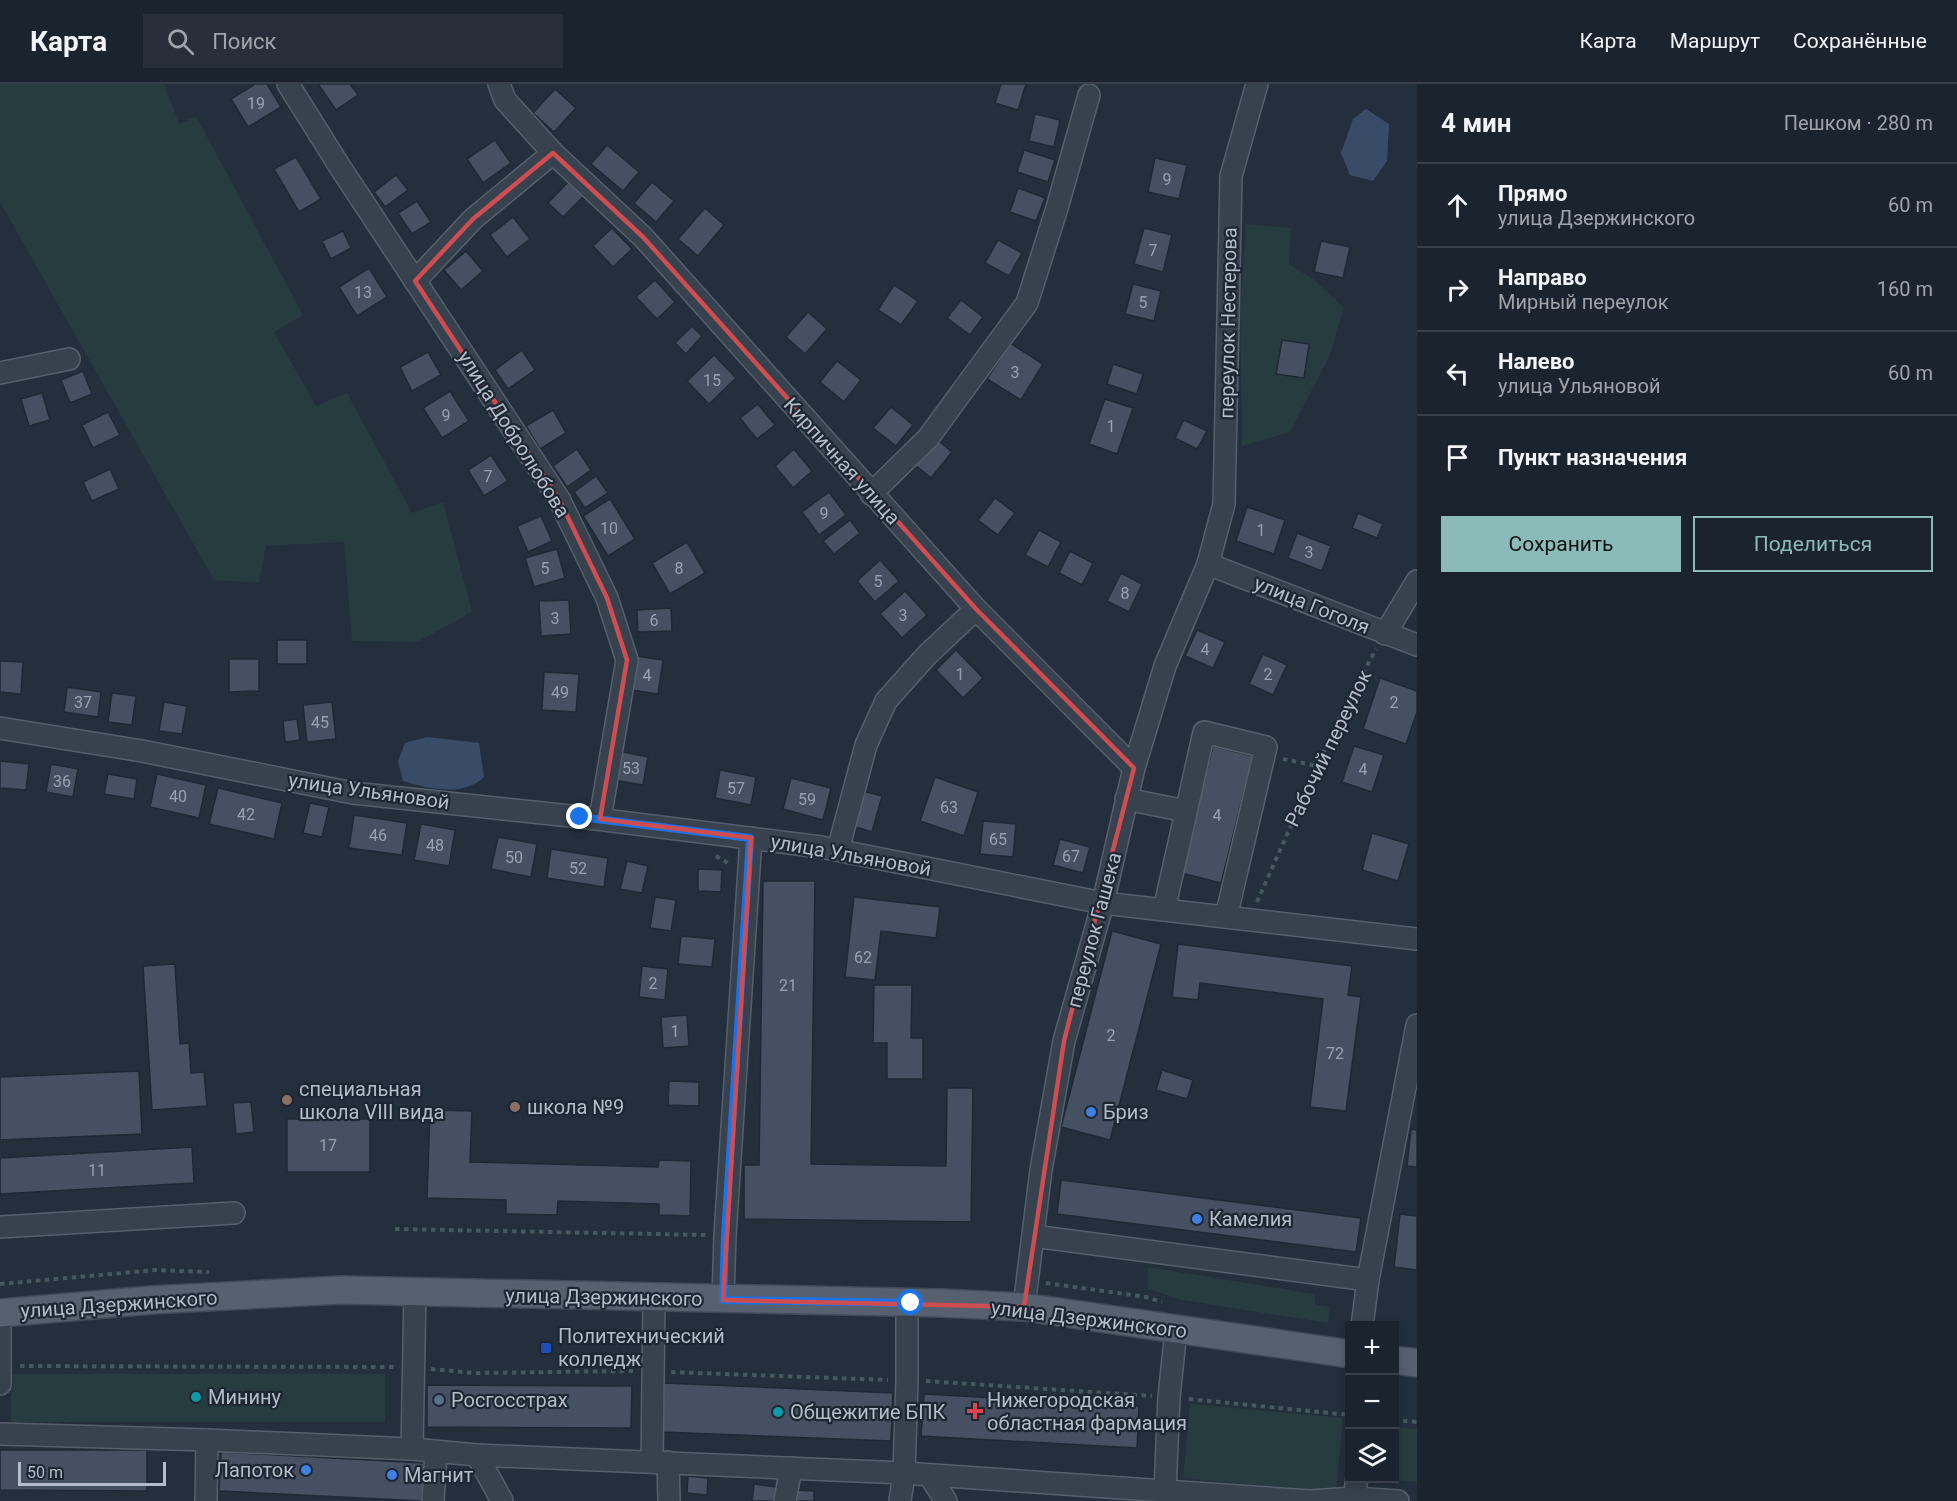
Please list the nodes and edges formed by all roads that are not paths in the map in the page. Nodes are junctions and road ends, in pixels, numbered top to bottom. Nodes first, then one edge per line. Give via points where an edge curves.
1 (288, 84) edge
2 (499, 84) edge
3 (1257, 84) edge
4 (1089, 94) dead end
5 (553, 153) junction
6 (415, 281) junction
7 (69, 359) dead end
8 (0, 373) edge
9 (871, 494) junction
10 (1208, 564) junction
11 (1417, 581) edge
12 (976, 609) junction
13 (1385, 634) junction
14 (1417, 645) edge
15 (0, 728) edge
16 (1134, 768) junction
17 (1126, 799) junction
18 (1186, 811) junction
19 (600, 819) junction
20 (750, 838) junction
21 (838, 850) junction
22 (1104, 903) junction
23 (1164, 910) junction
24 (1226, 917) junction
25 (1417, 939) edge
26 (1417, 1025) edge
27 (234, 1213) dead end
28 (0, 1227) edge
29 (1033, 1236) junction
30 (1368, 1280) junction
31 (415, 1292) junction
32 (654, 1298) junction
33 (723, 1300) junction
34 (907, 1303) junction
35 (1024, 1307) junction
36 (0, 1313) edge
37 (1363, 1321) edge
38 (1176, 1330) junction
39 (1345, 1353) edge
40 (1399, 1361) edge
41 (1417, 1363) edge
42 (0, 1384) edge
43 (0, 1434) edge
44 (207, 1440) junction
45 (412, 1449) junction
46 (436, 1452) junction
47 (477, 1455) junction
48 (660, 1462) junction
49 (791, 1468) junction
50 (904, 1473) junction
51 (928, 1475) junction
52 (1355, 1488) edge
53 (1165, 1491) junction
54 (1072, 1493) edge
55 (206, 1501) edge
56 (433, 1501) edge
57 (502, 1501) edge
58 (669, 1501) edge
59 (785, 1501) edge
60 (900, 1501) edge
61 (946, 1501) edge
62 (1310, 1501) edge
63 (1398, 1501) edge

1 - 6 street, улица Добролюбова
2 - 5 street, Кирпичная улица via 505,100
3 - 10 street, переулок Нестерова via 1231,176 1224,504
4 - 9 street via 1027,303 928,438
5 - 6 street via 473,219
5 - 9 street, Кирпичная улица via 643,237
6 - 19 street, улица Добролюбова via 559,499 607,598 627,660
7 - 8 street
9 - 12 street, Кирпичная улица
10 - 13 street, улица Гоголя
10 - 16 street, переулок Гашека via 1165,666
11 - 13 street
12 - 16 street, Кирпичная улица
12 - 21 street via 886,701 866,745
13 - 14 street, улица Гоголя
15 - 19 street, улица Ульяновой via 142,751 353,793
16 - 17 street, переулок Гашека
17 - 18 street
17 - 22 street, переулок Гашека
18 - 23 street
18 - 24 street via 1204,732 1266,747
19 - 20 street, улица Ульяновой
20 - 21 street, улица Ульяновой
20 - 33 street
21 - 22 street, улица Ульяновой
22 - 23 street, улица Ульяновой
22 - 29 street, переулок Гашека via 1064,1041
23 - 24 street, улица Ульяновой
24 - 25 street, улица Ульяновой
26 - 30 street
27 - 28 street
29 - 30 street
29 - 35 street, переулок Гашека
30 - 37 street
31 - 32 main road, улица Дзержинского
31 - 36 main road, улица Дзержинского via 329,1291 151,1300
31 - 45 street
32 - 33 main road, улица Дзержинского
32 - 48 street
33 - 34 main road, улица Дзержинского
34 - 35 main road, улица Дзержинского
34 - 50 street
35 - 38 main road, улица Дзержинского
36 - 42 street
38 - 39 main road, улица Дзержинского
38 - 53 street
40 - 41 main road
43 - 44 street
44 - 45 street
44 - 55 street
45 - 46 street
46 - 47 street
46 - 56 street
47 - 48 street
47 - 57 street
48 - 49 street
48 - 58 street
49 - 50 street
49 - 59 street
50 - 51 street
50 - 60 street
51 - 54 street
51 - 61 street
52 - 62 street
52 - 63 street
53 - 54 street
53 - 62 street

